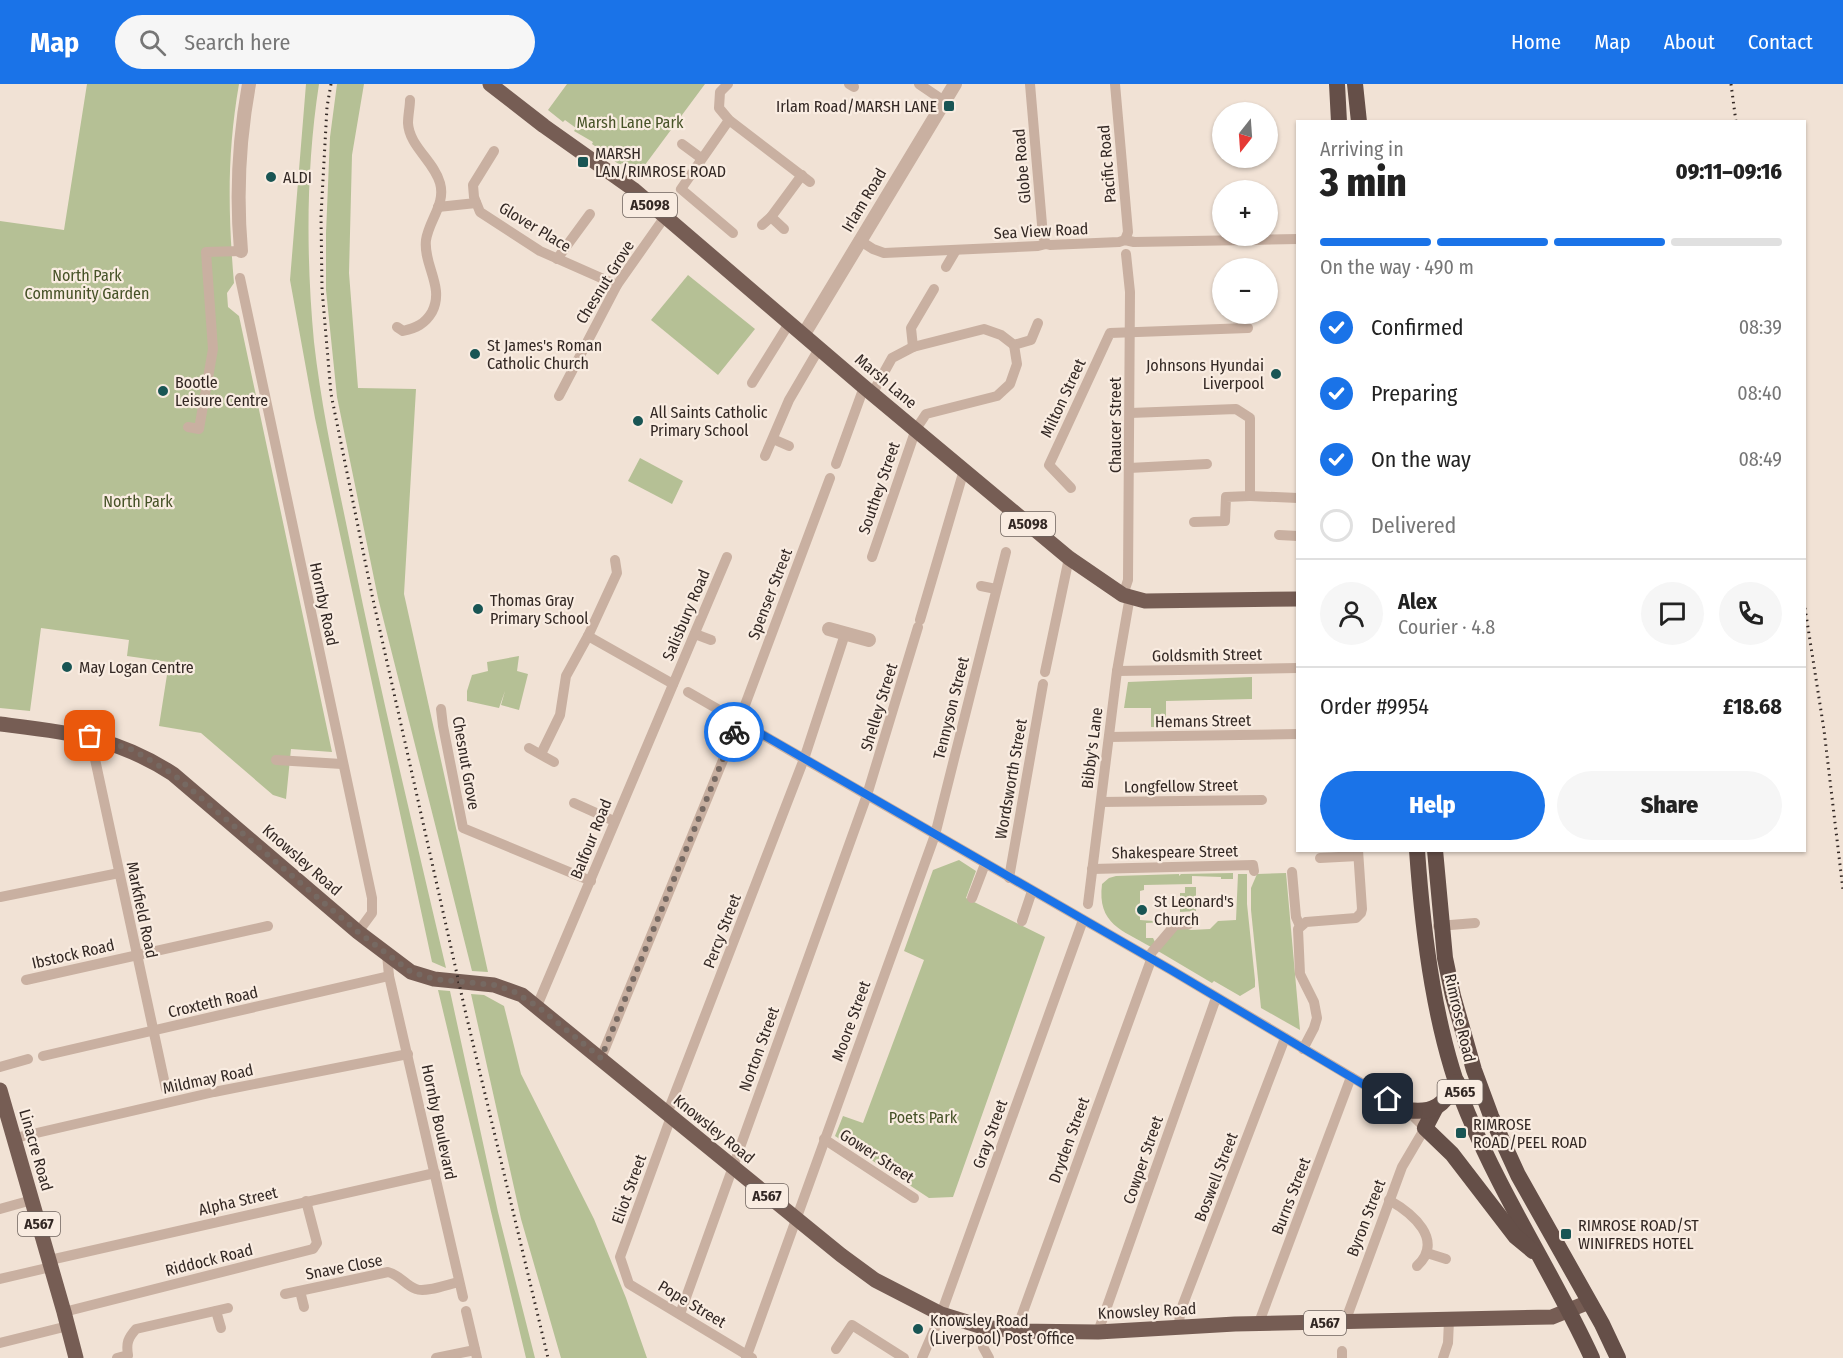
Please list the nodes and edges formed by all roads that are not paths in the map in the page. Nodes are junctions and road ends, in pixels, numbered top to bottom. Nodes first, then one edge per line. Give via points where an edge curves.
1 (249, 84) edge
2 (490, 84) edge
3 (728, 84) edge
4 (919, 84) edge
5 (955, 84) edge
6 (1030, 84) edge
7 (1115, 84) edge
8 (1336, 84) edge
9 (1355, 84) edge
10 (411, 100) dead end
11 (944, 101) junction
12 (729, 120) junction
13 (1339, 120) edge
14 (1359, 120) edge
15 (682, 144) dead end
16 (494, 151) dead end
17 (701, 158) junction
18 (476, 203) junction
19 (438, 207) junction
20 (590, 214) dead end
21 (771, 217) junction
22 (664, 218) junction
23 (762, 225) dead end
24 (784, 229) dead end
25 (733, 233) dead end
26 (1212, 239) edge
27 (1278, 239) edge
28 (1296, 239) edge
29 (860, 240) junction
30 (1125, 240) junction
31 (1046, 244) junction
32 (956, 250) junction
33 (241, 251) joint
34 (1126, 254) dead end
35 (557, 259) junction
36 (946, 267) dead end
37 (240, 278) dead end
38 (617, 285) junction
39 (934, 289) dead end
40 (790, 322) junction
41 (1038, 323) dead end
42 (397, 327) dead end
43 (1248, 328) dead end
44 (1130, 331) junction
45 (804, 334) junction
46 (1014, 345) junction
47 (820, 347) junction
48 (913, 347) junction
49 (752, 383) dead end
50 (868, 390) junction
51 (559, 396) dead end
52 (1130, 413) junction
53 (188, 427) dead end
54 (916, 429) junction
55 (773, 439) junction
56 (789, 446) dead end
57 (765, 456) dead end
58 (836, 464) dead end
59 (1207, 464) dead end
60 (1130, 468) junction
61 (964, 470) junction
62 (830, 478) dead end
63 (1071, 488) dead end
64 (1250, 496) junction
65 (1296, 498) edge
66 (1194, 522) dead end
67 (1279, 535) dead end
68 (1296, 536) edge
69 (1006, 552) dead end
70 (727, 557) dead end
71 (872, 557) dead end
72 (1069, 558) junction
73 (615, 560) dead end
74 (981, 586) dead end
75 (996, 590) junction
76 (1127, 596) junction
77 (1296, 599) edge
78 (829, 629) dead end
79 (695, 634) junction
80 (845, 634) junction
81 (588, 636) junction
82 (711, 640) dead end
83 (869, 640) dead end
84 (1296, 668) edge
85 (1117, 671) junction
86 (1045, 672) dead end
87 (673, 684) junction
88 (1043, 684) dead end
89 (688, 692) dead end
90 (441, 709) dead end
91 (739, 721) junction
92 (0, 724) edge
93 (1296, 734) edge
94 (90, 736) junction
95 (1109, 737) junction
96 (529, 748) dead end
97 (541, 754) junction
98 (804, 759) junction
99 (276, 760) dead end
100 (554, 762) dead end
101 (342, 764) junction
102 (867, 795) junction
103 (1262, 800) dead end
104 (1101, 802) junction
105 (574, 803) dead end
106 (614, 821) junction
107 (934, 835) junction
108 (1417, 852) edge
109 (1435, 852) edge
110 (1358, 853) edge
111 (1320, 858) dead end
112 (985, 864) junction
113 (1092, 869) junction
114 (1254, 871) dead end
115 (1292, 872) dead end
116 (119, 873) junction
117 (1009, 878) junction
118 (591, 881) junction
119 (1032, 891) junction
120 (0, 897) edge
121 (972, 898) dead end
122 (1088, 904) dead end
123 (1083, 920) junction
124 (1022, 921) dead end
125 (1475, 922) dead end
126 (1189, 924) dead end
127 (268, 926) dead end
128 (1300, 926) junction
129 (1441, 926) junction
130 (1423, 927) junction
131 (358, 932) junction
132 (387, 954) junction
133 (136, 955) junction
134 (1150, 959) junction
135 (389, 976) junction
136 (26, 980) dead end
137 (1216, 998) junction
138 (537, 1006) junction
139 (152, 1031) junction
140 (1285, 1038) junction
141 (1303, 1048) junction
142 (408, 1054) junction
143 (43, 1056) dead end
144 (601, 1058) junction
145 (28, 1059) dead end
146 (0, 1067) edge
147 (1351, 1077) junction
148 (1457, 1082) junction
149 (166, 1089) dead end
150 (0, 1090) edge
151 (1436, 1107) junction
152 (1407, 1110) junction
153 (669, 1115) junction
154 (1425, 1128) junction
155 (15, 1138) junction
156 (824, 1139) junction
157 (732, 1167) junction
158 (435, 1173) junction
159 (915, 1198) dead end
160 (32, 1200) junction
161 (1389, 1200) junction
162 (306, 1201) junction
163 (0, 1209) edge
164 (796, 1219) junction
165 (1427, 1253) junction
166 (1446, 1259) dead end
167 (1541, 1259) junction
168 (50, 1264) junction
169 (1418, 1266) dead end
170 (623, 1270) joint
171 (0, 1279) edge
172 (459, 1282) junction
173 (300, 1291) junction
174 (285, 1294) dead end
175 (463, 1297) dead end
176 (1589, 1302) junction
177 (304, 1307) dead end
178 (228, 1308) dead end
179 (216, 1311) junction
180 (466, 1311) dead end
181 (1570, 1311) junction
182 (680, 1314) junction
183 (942, 1314) junction
184 (66, 1319) junction
185 (1449, 1320) junction
186 (1345, 1322) junction
187 (1258, 1325) junction
188 (984, 1327) junction
189 (1179, 1327) junction
190 (221, 1328) dead end
191 (1016, 1331) junction
192 (1098, 1332) junction
193 (0, 1343) edge
194 (836, 1349) dead end
195 (476, 1354) edge
196 (128, 1357) edge
197 (749, 1357) edge
198 (1446, 1357) edge
199 (76, 1358) edge
200 (117, 1358) edge
201 (436, 1358) edge
202 (904, 1358) edge
203 (922, 1358) edge
204 (989, 1358) edge
205 (1592, 1358) edge
206 (1618, 1358) edge

1 - 33 street via 241,134
2 - 22 main road, Marsh Lane / A5098 via 633,189
3 - 12 street via 720,92 719,108
4 - 11 street
5 - 11 street, Irlam Road
6 - 31 street, Globe Road
7 - 30 street, Pacific Road via 1128,232
8 - 13 highway
9 - 14 highway
10 - 19 street via 408,123 412,138 441,185
11 - 29 street, Irlam Road
12 - 17 street
12 - 21 street via 806,179
15 - 17 street
16 - 18 street, Glover Place via 473,185
17 - 25 street via 681,189
18 - 19 street, Glover Place
18 - 35 street, Glover Place via 480,212
19 - 42 street via 426,240 435,304 427,319 415,328 403,332
20 - 35 street
21 - 23 street
21 - 24 street
22 - 38 street, Chesnut Grove
22 - 40 main road, Marsh Lane / A5098
26 - 30 street, Sea View Road
27 - 28 street, Sea View Road
29 - 32 street, Sea View Road via 884,253
29 - 45 street, Irlam Road
30 - 31 street, Sea View Road
31 - 32 street, Sea View Road
32 - 36 street
33 - 53 street via 206,252 213,349 199,429
34 - 44 street, Chaucer Street
35 - 38 street, Glover Place
37 - 101 street, Hornby Road
38 - 51 street, Chesnut Grove
39 - 48 street via 911,328
40 - 45 main road, Marsh Lane / A5098
40 - 49 street
41 - 46 street via 1031,340
43 - 44 street
44 - 52 street, Chaucer Street
44 - 63 street, Milton Street via 1110,333 1049,465
45 - 47 main road, Marsh Lane / A5098
46 - 48 street via 1001,334 984,329
46 - 54 street via 1017,364 1010,384 998,396 926,414
47 - 50 main road, Marsh Lane / A5098
47 - 55 street via 789,400
48 - 50 street via 892,358
50 - 54 main road, Marsh Lane / A5098
50 - 58 street
52 - 60 street, Chaucer Street
52 - 64 street via 1236,409 1250,418
54 - 61 main road, Marsh Lane / A5098
54 - 71 street, Southey Street
55 - 56 street
55 - 57 street
59 - 60 street
60 - 76 street, Chaucer Street
61 - 72 main road, Marsh Lane / A5098
61 - 102 street, Shelley Street
62 - 91 street, Spenser Street
64 - 65 street
64 - 66 street via 1226,497 1225,521
67 - 68 street
69 - 75 street, Tennyson Street
70 - 79 street, Salisbury Road
72 - 76 main road, Marsh Lane / A5098
72 - 86 street
73 - 81 street via 617,573
74 - 75 street
75 - 107 street, Tennyson Street
76 - 77 main road, Marsh Lane / A5098 via 1145,601
76 - 85 street, Bibby's Lane
78 - 80 street
79 - 82 street
79 - 87 street, Salisbury Road
80 - 83 street
80 - 98 street
81 - 87 street
81 - 97 street via 566,676 560,715
84 - 85 street, Goldsmith Street
85 - 95 street, Bibby's Lane
87 - 106 street, Balfour Road
88 - 117 street, Wordsworth Street
89 - 91 street
90 - 118 street, Chesnut Grove via 463,828
91 - 98 street
91 - 144 street, Spenser Street
92 - 94 main road, Knowsley Road / A567
93 - 95 street, Hemans Street
94 - 116 street, Markfield Road
94 - 131 main road, Knowsley Road / A567 via 133,750 173,774
95 - 104 street, Bibby's Lane
96 - 97 street
97 - 100 street
98 - 102 street
98 - 153 street, Percy Street
99 - 101 street
101 - 131 street, Hornby Road via 372,898 372,913
102 - 107 street
102 - 157 street, Norton Street
103 - 104 street, Longfellow Street
104 - 113 street, Bibby's Lane
105 - 106 street
106 - 118 street, Balfour Road
107 - 112 street
107 - 156 street, Moore Street
108 - 130 highway, Rimrose Road / A565
109 - 129 highway, Rimrose Road / A565
110 - 111 street
110 - 128 street via 1362,909 1359,916
112 - 117 street
112 - 121 street
113 - 114 street, Shakespeare Street via 1253,865
113 - 122 street, Bibby's Lane
115 - 128 street
116 - 120 street
116 - 133 street, Markfield Road
117 - 119 street
118 - 138 street, Balfour Road
119 - 123 street
119 - 124 street
123 - 134 street
123 - 183 street, Gray Street
125 - 129 street
126 - 134 street, Dryden Street via 1175,925
127 - 133 street, Ibstock Road
128 - 141 street via 1300,974 1317,1018
129 - 130 street
129 - 176 highway, Rimrose Road / A565 via 1453,996 1491,1116 1518,1175
130 - 148 highway, Rimrose Road / A565 via 1443,1034
131 - 132 main road, Knowsley Road / A567
132 - 135 street, Hornby Boulevard
132 - 138 main road, Knowsley Road / A567 via 426,978 502,987
133 - 136 street, Ibstock Road
133 - 139 street, Markfield Road
134 - 137 street
134 - 191 street, Dryden Street
135 - 139 street, Croxteth Road
135 - 142 street, Hornby Boulevard
137 - 140 street
137 - 192 street, Cowper Street
138 - 144 main road, Knowsley Road / A567
139 - 143 street, Croxteth Road
139 - 149 street, Markfield Road
140 - 141 street
140 - 189 street, Boswell Street via 1180,1312
141 - 147 street
142 - 155 street, Mildmay Road via 214,1092
142 - 158 street, Hornby Boulevard
144 - 153 main road, Knowsley Road / A567
145 - 146 street
147 - 152 street
147 - 187 street, Burns Street
148 - 151 highway
148 - 167 highway, Rimrose Road / A565 via 1497,1179
150 - 155 main road, Linacre Road / A567
151 - 152 highway via 1422,1112
151 - 154 highway
152 - 154 street
153 - 157 main road, Knowsley Road / A567
153 - 170 street, Eliot Street via 620,1257
154 - 161 street, Byron Street via 1406,1158
154 - 167 highway via 1452,1154 1515,1236
155 - 160 main road, Linacre Road / A567
156 - 159 street, Gower Street
156 - 164 street, Moore Street
157 - 164 main road, Knowsley Road / A567
157 - 182 street, Norton Street
158 - 162 street, Alpha Street
158 - 172 street, Hornby Boulevard
160 - 163 street
160 - 168 main road, Linacre Road / A567
161 - 165 street via 1422,1226
161 - 186 street, Byron Street
162 - 168 street, Alpha Street
162 - 184 street, Riddock Road via 317,1243 313,1249
164 - 183 main road, Knowsley Road / A567 via 875,1280
164 - 197 street, Moore Street
165 - 166 street
165 - 169 street
167 - 181 highway, Rimrose Road / A565
168 - 171 street, Alpha Street
168 - 184 main road, Linacre Road / A567
170 - 182 street, Pope Street via 628,1284
172 - 173 street, Snave Close via 416,1289 388,1272
172 - 175 street, Hornby Boulevard
173 - 174 street, Snave Close
173 - 177 street, Snave Close
176 - 181 main road, Knowsley Road / A567
176 - 206 highway, A565
178 - 179 street
179 - 190 street
179 - 196 street via 136,1329 126,1345
180 - 195 street
181 - 185 main road, Knowsley Road / A567 via 1552,1317
181 - 205 highway, A565
182 - 197 street, Pope Street
183 - 188 main road, Knowsley Road / A567
183 - 203 street, Gray Street
184 - 193 street, Riddock Road
184 - 199 main road, Linacre Road / A567
185 - 186 main road, Knowsley Road / A567
185 - 198 street
186 - 187 main road, Knowsley Road / A567
187 - 189 main road, Knowsley Road / A567
188 - 191 main road, Knowsley Road / A567
188 - 204 street via 983,1347
189 - 192 main road, Knowsley Road / A567
191 - 192 main road, Knowsley Road / A567
194 - 202 street via 852,1325
195 - 201 street
196 - 200 street

